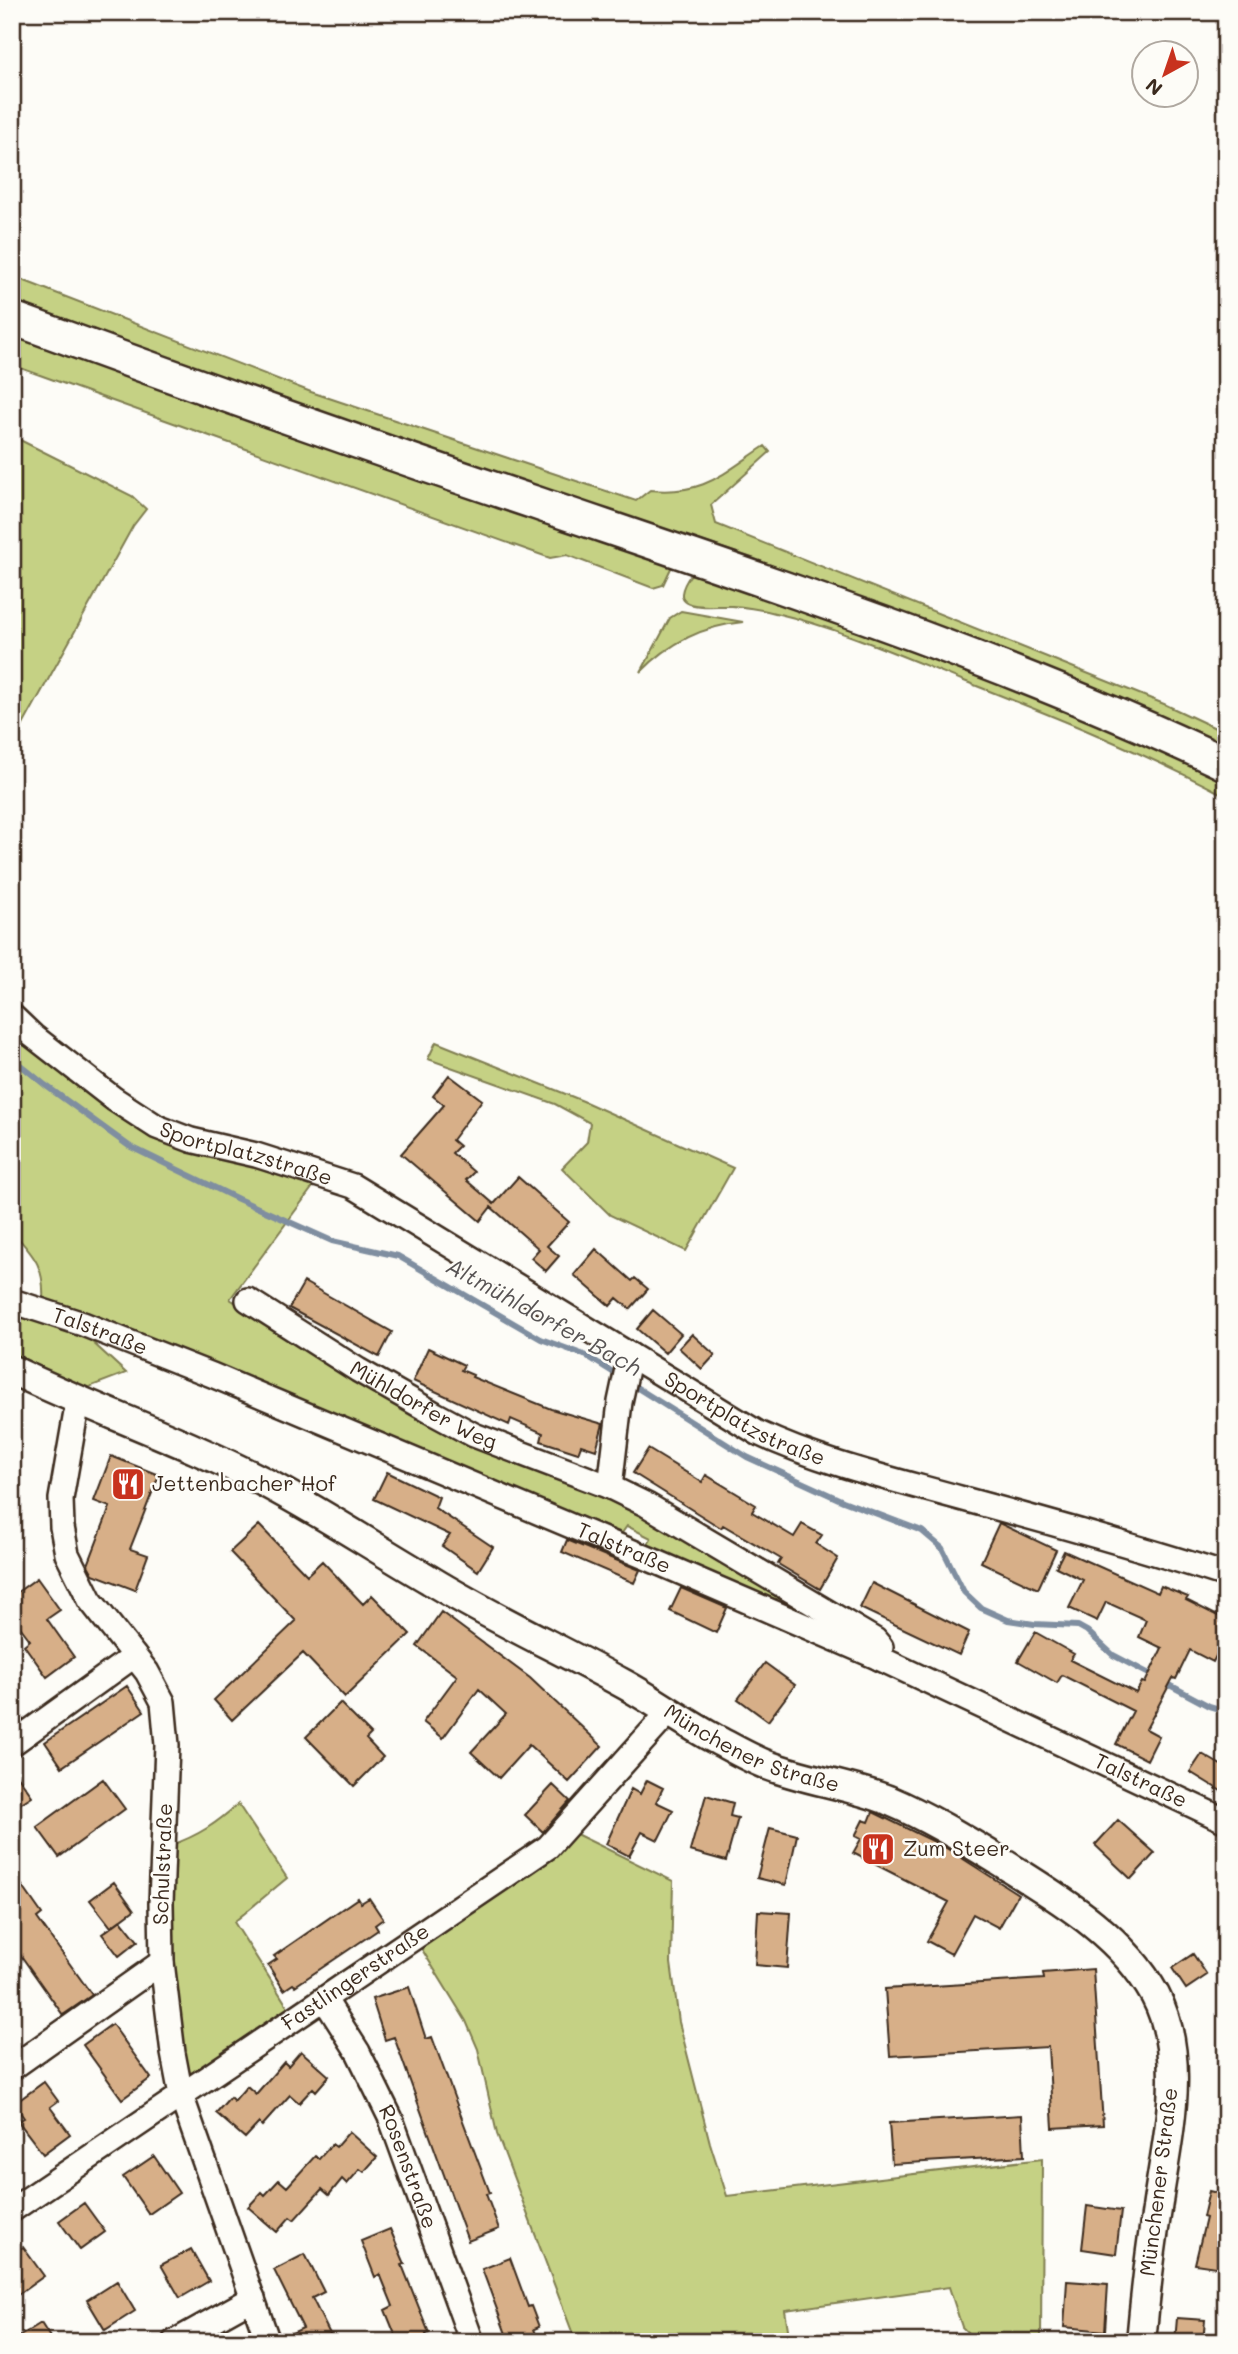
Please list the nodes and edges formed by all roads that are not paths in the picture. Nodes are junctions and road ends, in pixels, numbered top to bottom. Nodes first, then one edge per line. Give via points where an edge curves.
1 (12, 318) edge
2 (1226, 764) edge
3 (12, 1016) edge
4 (248, 1300) dead end
5 (12, 1301) edge
6 (629, 1359) junction
7 (12, 1370) edge
8 (78, 1401) junction
9 (610, 1487) junction
10 (1226, 1575) edge
11 (134, 1656) junction
12 (879, 1658) junction
13 (670, 1712) junction
14 (12, 1744) edge
15 (1226, 1821) edge
16 (162, 1962) junction
17 (325, 2000) junction
18 (12, 2068) edge
19 (181, 2095) junction
20 (12, 2210) edge
21 (253, 2298) junction
22 (174, 2342) edge
23 (268, 2342) edge
24 (472, 2342) edge
25 (1141, 2342) edge

1 - 2 main road via 859,614 1023,676
3 - 6 street, Sportplatzstraße via 105,1092 157,1127 353,1186
4 - 9 street, Mühldorfer Weg via 388,1388 474,1434
5 - 12 street, Talstraße via 212,1375
6 - 9 street
6 - 10 street, Sportplatzstraße via 790,1448
7 - 8 street, Münchener Straße
8 - 11 street, Schulstraße via 61,1499 67,1554 90,1601
8 - 13 street, Münchener Straße via 271,1485 492,1617
9 - 12 street, Mühldorfer Weg via 689,1528 875,1640 881,1647
11 - 14 street
11 - 16 street, Schulstraße via 159,1692 165,1714
12 - 15 street, Talstraße
13 - 17 street, Fastlingerstraße via 548,1847
13 - 25 street, Münchener Straße via 767,1765 887,1800 946,1829 1083,1916 1143,1976 1162,2012 1172,2082
16 - 18 street
16 - 19 street, Schulstraße
17 - 19 street, Fastlingerstraße
17 - 24 street, Rosenstraße via 358,2052 391,2119
19 - 20 street, Fastlingerstraße
19 - 21 street, Schulstraße
21 - 22 street
21 - 23 street, Schulstraße

